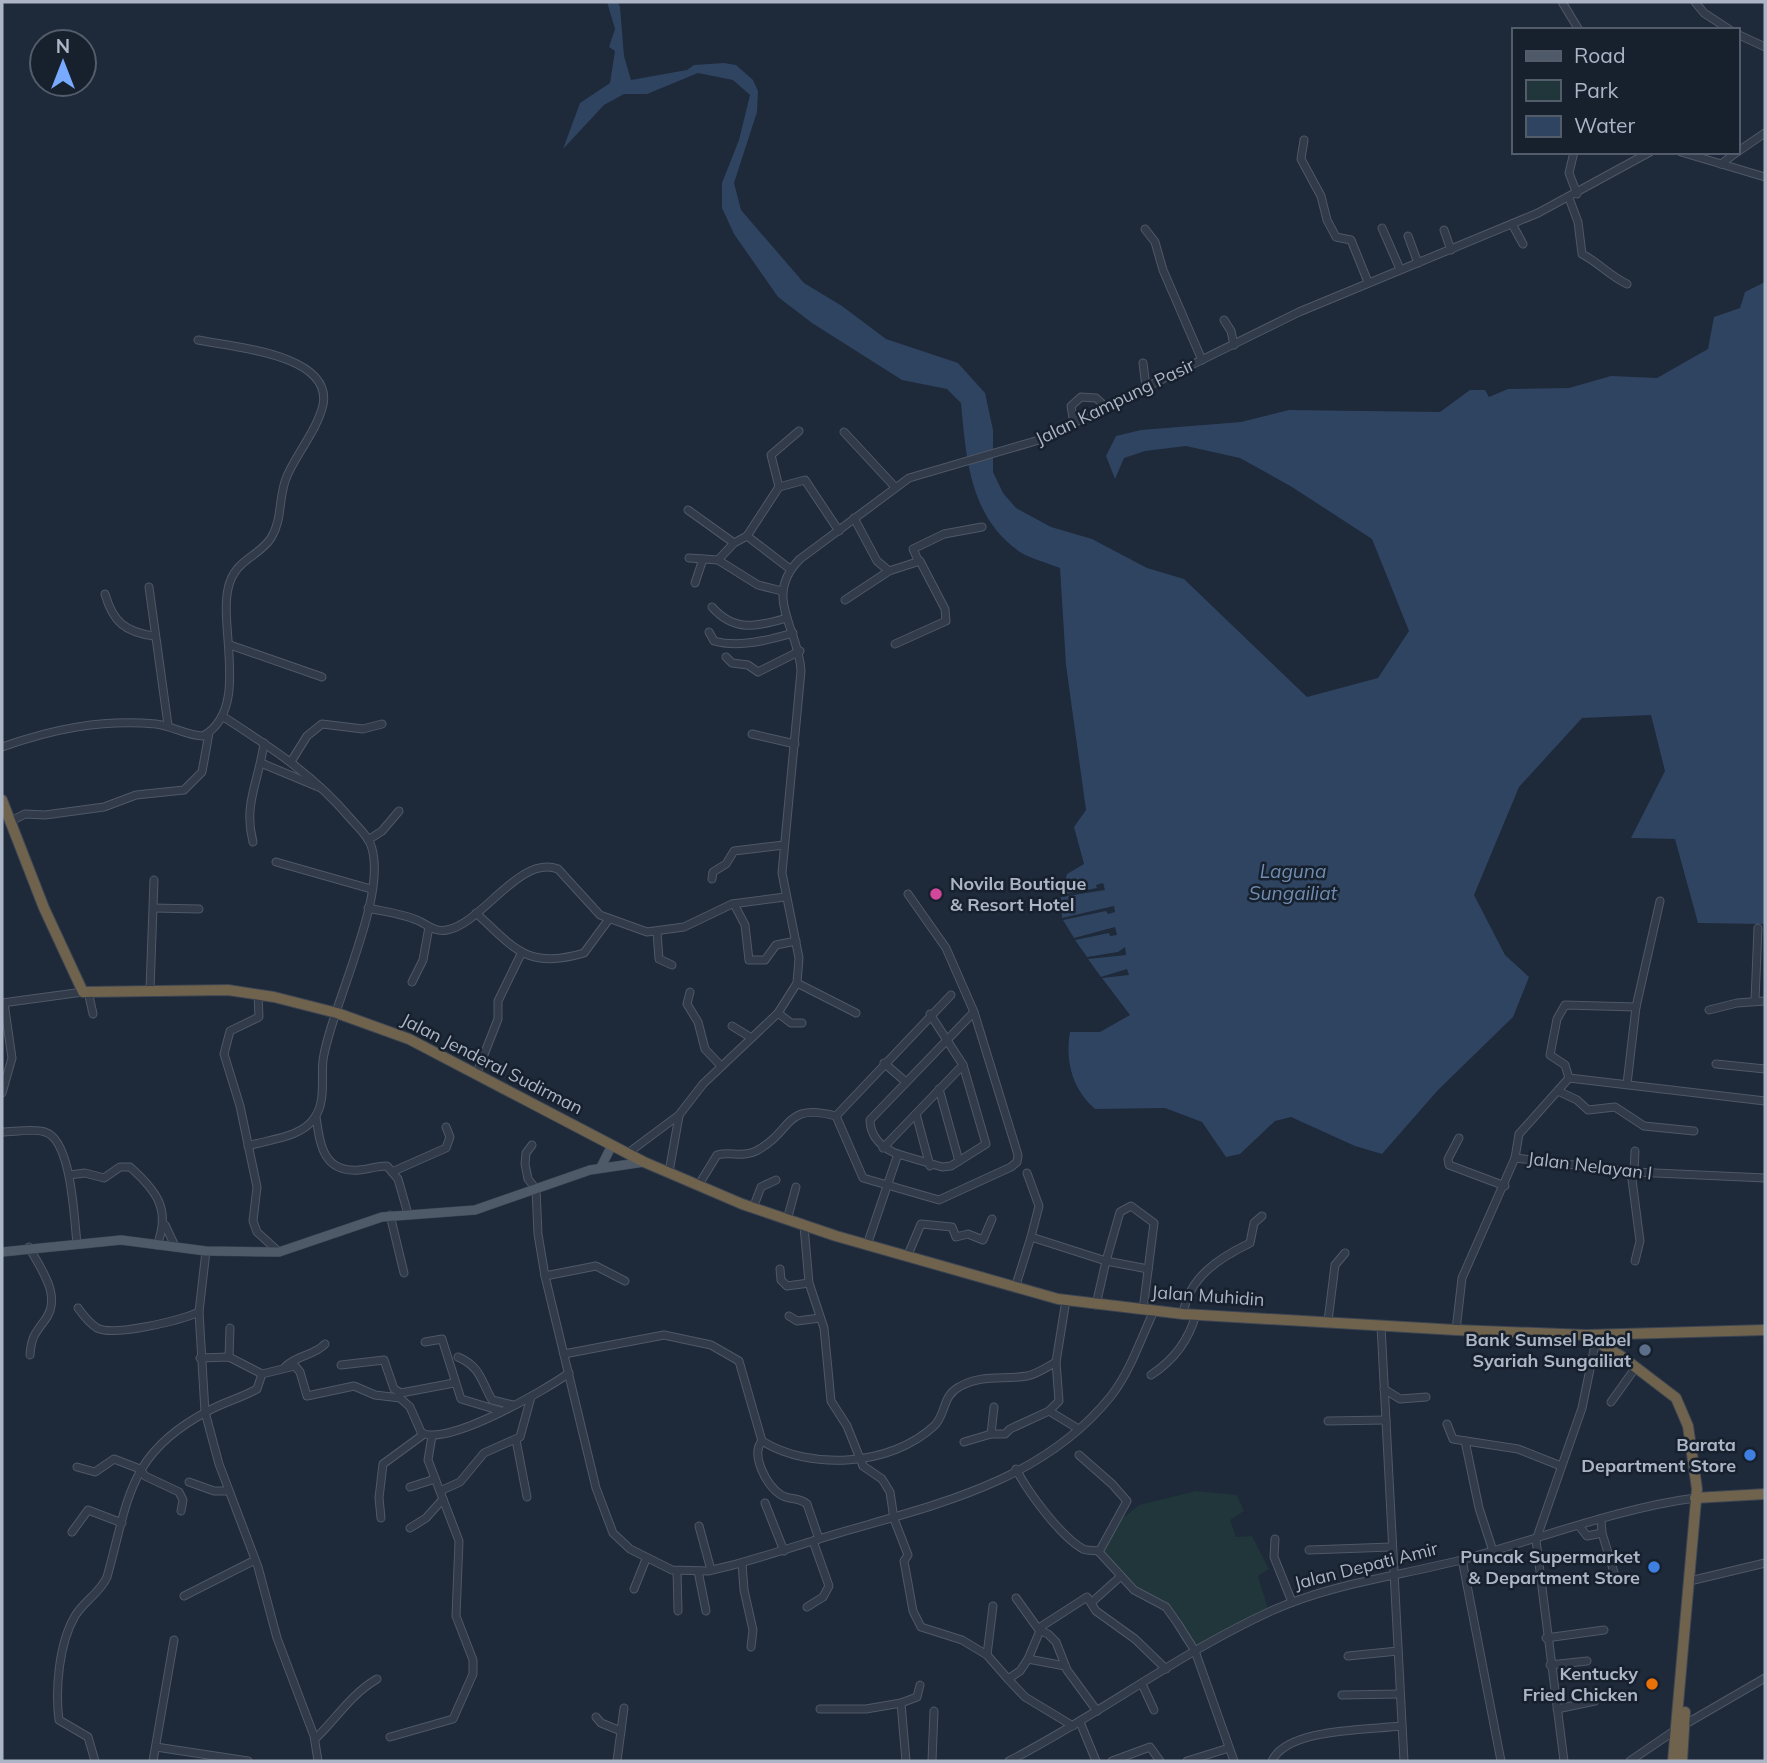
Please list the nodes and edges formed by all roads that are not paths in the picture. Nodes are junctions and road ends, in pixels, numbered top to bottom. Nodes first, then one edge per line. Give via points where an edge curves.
1 (1563, 2) edge
2 (1695, 2) edge
3 (1718, 27) edge
4 (1578, 28) edge
5 (1739, 35) edge
6 (1765, 47) edge
7 (1765, 133) edge
8 (1304, 140) dead end
9 (1739, 151) edge
10 (1574, 154) edge
11 (1645, 154) edge
12 (1691, 154) edge
13 (1734, 154) edge
14 (1721, 164) junction
15 (1765, 177) edge
16 (1573, 196) junction
17 (1512, 224) junction
18 (1382, 228) dead end
19 (1145, 229) dead end
20 (1444, 230) dead end
21 (1408, 236) dead end
22 (1523, 244) dead end
23 (1451, 250) junction
24 (1418, 262) junction
25 (1400, 269) junction
26 (1368, 282) junction
27 (1628, 284) dead end
28 (1224, 320) dead end
29 (198, 340) dead end
30 (1234, 345) junction
31 (1202, 360) junction
32 (1143, 363) dead end
33 (1146, 387) junction
34 (1106, 407) junction
35 (1074, 424) junction
36 (799, 431) dead end
37 (844, 432) dead end
38 (895, 486) junction
39 (779, 487) junction
40 (688, 510) dead end
41 (854, 518) junction
42 (982, 527) dead end
43 (839, 531) junction
44 (747, 536) junction
45 (734, 543) junction
46 (690, 558) dead end
47 (703, 559) junction
48 (718, 560) junction
49 (918, 560) junction
50 (790, 569) junction
51 (889, 571) junction
52 (695, 583) dead end
53 (149, 587) dead end
54 (782, 591) junction
55 (105, 594) dead end
56 (845, 600) dead end
57 (712, 607) dead end
58 (787, 618) junction
59 (709, 632) dead end
60 (793, 632) junction
61 (154, 636) junction
62 (895, 644) dead end
63 (230, 645) junction
64 (800, 651) junction
65 (726, 657) dead end
66 (322, 677) dead end
67 (222, 716) junction
68 (382, 724) dead end
69 (168, 725) junction
70 (209, 733) junction
71 (752, 734) dead end
72 (264, 743) junction
73 (795, 744) junction
74 (2, 747) edge
75 (292, 760) junction
76 (261, 763) junction
77 (328, 791) junction
78 (2, 800) edge
79 (399, 811) dead end
80 (9, 822) junction
81 (368, 840) junction
82 (253, 842) dead end
83 (784, 845) junction
84 (276, 862) dead end
85 (712, 879) dead end
86 (154, 880) dead end
87 (371, 889) junction
88 (908, 894) dead end
89 (785, 897) junction
90 (1661, 901) dead end
91 (734, 904) junction
92 (154, 908) junction
93 (368, 908) junction
94 (200, 909) dead end
95 (476, 913) junction
96 (609, 919) junction
97 (429, 927) junction
98 (1758, 928) dead end
99 (657, 932) junction
100 (796, 941) junction
101 (521, 954) junction
102 (672, 965) dead end
103 (412, 982) dead end
104 (797, 984) junction
105 (150, 989) junction
106 (86, 992) junction
107 (690, 992) dead end
108 (258, 993) junction
109 (951, 995) dead end
110 (1755, 1000) junction
111 (1765, 1000) edge
112 (3, 1003) edge
113 (1636, 1007) junction
114 (1709, 1010) dead end
115 (974, 1012) junction
116 (337, 1013) junction
117 (778, 1013) junction
118 (856, 1013) dead end
119 (93, 1014) dead end
120 (930, 1014) junction
121 (802, 1023) dead end
122 (732, 1026) dead end
123 (750, 1037) junction
124 (947, 1040) junction
125 (884, 1063) junction
126 (1716, 1064) dead end
127 (963, 1065) junction
128 (721, 1066) junction
129 (1765, 1069) edge
130 (476, 1075) junction
131 (1569, 1078) junction
132 (906, 1082) junction
133 (1627, 1084) junction
134 (939, 1089) junction
135 (1559, 1091) junction
136 (2, 1093) edge
137 (1765, 1101) edge
138 (916, 1114) junction
139 (679, 1115) junction
140 (836, 1116) junction
141 (316, 1117) junction
142 (446, 1127) dead end
143 (1694, 1130) dead end
144 (2, 1132) edge
145 (1459, 1138) dead end
146 (531, 1145) dead end
147 (612, 1145) junction
148 (248, 1146) junction
149 (883, 1148) junction
150 (1635, 1152) dead end
151 (628, 1153) junction
152 (898, 1154) junction
153 (1515, 1158) junction
154 (959, 1161) junction
155 (644, 1162) junction
156 (930, 1166) junction
157 (601, 1167) junction
158 (394, 1171) junction
159 (669, 1172) junction
160 (1027, 1172) dead end
161 (1633, 1172) junction
162 (69, 1175) junction
163 (1765, 1178) edge
164 (776, 1180) dead end
165 (698, 1186) junction
166 (887, 1186) junction
167 (1505, 1186) junction
168 (796, 1187) dead end
169 (536, 1189) junction
170 (753, 1208) junction
171 (408, 1214) junction
172 (390, 1216) junction
173 (1262, 1216) dead end
174 (992, 1219) dead end
175 (787, 1220) junction
176 (165, 1225) junction
177 (804, 1226) junction
178 (1031, 1237) junction
179 (77, 1243) junction
180 (157, 1245) junction
181 (867, 1245) junction
182 (175, 1246) junction
183 (29, 1247) junction
184 (206, 1251) junction
185 (2, 1252) edge
186 (279, 1252) junction
187 (1345, 1253) dead end
188 (907, 1257) junction
189 (1106, 1261) junction
190 (1635, 1261) dead end
191 (780, 1269) dead end
192 (1148, 1269) junction
193 (404, 1273) dead end
194 (545, 1276) junction
195 (625, 1281) dead end
196 (809, 1283) junction
197 (1014, 1289) junction
198 (1066, 1300) junction
199 (1096, 1304) junction
200 (78, 1308) dead end
201 (200, 1312) junction
202 (1152, 1312) junction
203 (1182, 1313) junction
204 (1196, 1314) junction
205 (789, 1316) dead end
206 (820, 1318) junction
207 (1328, 1321) junction
208 (1381, 1326) junction
209 (230, 1328) dead end
210 (1456, 1330) junction
211 (1765, 1332) edge
212 (1625, 1334) junction
213 (1591, 1337) junction
214 (425, 1342) dead end
215 (325, 1344) dead end
216 (563, 1350) junction
217 (30, 1355) dead end
218 (1621, 1356) junction
219 (200, 1357) junction
220 (229, 1357) junction
221 (458, 1357) dead end
222 (1056, 1362) junction
223 (341, 1365) dead end
224 (1636, 1367) junction
225 (285, 1368) junction
226 (569, 1373) junction
227 (262, 1374) junction
228 (1151, 1376) dead end
229 (454, 1383) junction
230 (1384, 1389) junction
231 (531, 1397) junction
232 (1426, 1397) dead end
233 (1611, 1402) dead end
234 (513, 1405) junction
235 (994, 1407) dead end
236 (501, 1411) junction
237 (1049, 1411) junction
238 (205, 1412) junction
239 (1386, 1420) junction
240 (1328, 1421) dead end
241 (1447, 1424) dead end
242 (1077, 1428) junction
243 (990, 1434) junction
244 (428, 1435) junction
245 (516, 1440) junction
246 (762, 1441) junction
247 (1465, 1441) junction
248 (964, 1442) dead end
249 (857, 1454) junction
250 (1079, 1455) dead end
251 (1561, 1466) junction
252 (77, 1467) dead end
253 (140, 1469) junction
254 (1016, 1469) junction
255 (435, 1479) junction
256 (189, 1482) dead end
257 (410, 1487) dead end
258 (228, 1491) junction
259 (1765, 1494) edge
260 (442, 1495) junction
261 (1698, 1495) junction
262 (527, 1497) dead end
263 (765, 1503) dead end
264 (181, 1511) dead end
265 (381, 1518) dead end
266 (894, 1519) junction
267 (1601, 1519) junction
268 (122, 1523) junction
269 (699, 1526) dead end
270 (1580, 1527) junction
271 (410, 1528) dead end
272 (72, 1532) dead end
273 (1602, 1533) junction
274 (1275, 1539) dead end
275 (816, 1540) junction
276 (1536, 1540) junction
277 (1391, 1547) junction
278 (1099, 1550) junction
279 (1309, 1550) dead end
280 (784, 1551) junction
281 (1493, 1551) junction
282 (646, 1559) junction
283 (1462, 1559) junction
284 (255, 1560) junction
285 (742, 1563) junction
286 (1765, 1563) edge
287 (711, 1570) junction
288 (677, 1571) junction
289 (698, 1572) junction
290 (1122, 1576) junction
291 (1393, 1577) junction
292 (1616, 1579) dead end
293 (1694, 1580) junction
294 (634, 1589) dead end
295 (184, 1596) dead end
296 (1016, 1598) dead end
297 (1092, 1602) junction
298 (1292, 1602) junction
299 (807, 1606) dead end
300 (993, 1606) dead end
301 (678, 1611) dead end
302 (706, 1611) dead end
303 (1039, 1630) junction
304 (1604, 1630) dead end
305 (1546, 1638) junction
306 (174, 1640) dead end
307 (751, 1647) dead end
308 (1195, 1651) junction
309 (1398, 1651) junction
310 (987, 1655) junction
311 (1348, 1656) dead end
312 (1028, 1659) junction
313 (1587, 1661) dead end
314 (1550, 1665) junction
315 (1065, 1666) junction
316 (1166, 1669) junction
317 (1765, 1678) edge
318 (377, 1679) dead end
319 (1008, 1679) junction
320 (1142, 1684) junction
321 (920, 1685) dead end
322 (1400, 1694) junction
323 (1342, 1695) dead end
324 (1595, 1701) dead end
325 (901, 1703) junction
326 (624, 1708) dead end
327 (820, 1709) dead end
328 (1557, 1709) junction
329 (1154, 1710) dead end
330 (934, 1711) dead end
331 (1097, 1711) junction
332 (596, 1717) dead end
333 (1077, 1724) junction
334 (1401, 1726) junction
335 (1680, 1727) junction
336 (621, 1731) junction
337 (390, 1737) dead end
338 (315, 1739) junction
339 (156, 1747) junction
340 (1229, 1748) junction
341 (94, 1761) edge
342 (153, 1761) edge
343 (242, 1761) edge
344 (248, 1761) edge
345 (318, 1761) edge
346 (617, 1761) edge
347 (906, 1761) edge
348 (932, 1761) edge
349 (1009, 1761) edge
350 (1096, 1761) edge
351 (1112, 1761) edge
352 (1160, 1761) edge
353 (1187, 1761) edge
354 (1234, 1761) edge
355 (1272, 1761) edge
356 (1404, 1761) edge
357 (1501, 1761) edge
358 (1564, 1761) edge
359 (1630, 1761) edge
360 (1673, 1761) edge
361 (1682, 1761) edge

1 - 4 street
2 - 3 street
5 - 6 street
7 - 9 street
8 - 26 street via 1301,159 1321,196 1327,220 1335,237 1350,240
10 - 16 street via 1569,173
11 - 16 street, Jalan Kampung Pasir
12 - 14 street
13 - 14 street
14 - 15 street
16 - 17 street, Jalan Kampung Pasir
16 - 27 street via 1583,254
17 - 22 street
17 - 23 street, Jalan Kampung Pasir
18 - 25 street
19 - 31 street via 1155,242
20 - 23 street
21 - 24 street
23 - 24 street, Jalan Kampung Pasir
24 - 25 street, Jalan Kampung Pasir
25 - 26 street, Jalan Kampung Pasir
26 - 30 street, Jalan Kampung Pasir
28 - 30 street
29 - 63 street via 278,356 308,368 324,397 320,414 283,485 273,535 235,571 228,586
30 - 31 street, Jalan Kampung Pasir
31 - 33 street, Jalan Kampung Pasir
32 - 33 street
33 - 34 street, Jalan Kampung Pasir
34 - 35 street, Jalan Kampung Pasir
34 - 35 street via 1096,398 1081,397 1071,406
35 - 38 street, Jalan Kampung Pasir via 1040,440 945,466
36 - 39 street via 771,454
37 - 38 street
38 - 41 street, Jalan Kampung Pasir
39 - 43 street via 804,480
39 - 44 street
40 - 45 street
41 - 43 street, Jalan Kampung Pasir
41 - 51 street via 877,562
42 - 49 street via 944,534 913,549
43 - 50 street, Jalan Kampung Pasir
44 - 45 street
44 - 50 street
45 - 48 street
46 - 47 street
47 - 48 street
47 - 52 street
48 - 54 street via 758,584
49 - 51 street
49 - 62 street via 945,609 946,621
50 - 54 street
51 - 56 street
53 - 61 street
54 - 58 street
55 - 61 street via 116,623
57 - 58 street via 733,624
58 - 60 street
59 - 60 street via 715,641 731,644
60 - 64 street
61 - 69 street
63 - 66 street
63 - 67 street
64 - 65 street via 758,672
64 - 73 street
67 - 70 street
67 - 72 street
68 - 75 street via 363,729 322,724 307,736
69 - 70 street via 197,736
69 - 74 street via 70,727
70 - 80 street via 202,772 184,790 136,795 104,807 25,814
71 - 73 street
72 - 75 street
72 - 76 street
73 - 83 street
75 - 77 street
76 - 77 street
76 - 82 street via 248,806
77 - 81 street
78 - 80 highway
79 - 81 street
80 - 106 highway via 44,908
81 - 87 street via 374,863
83 - 85 street via 734,851 726,864 713,872
83 - 89 street
84 - 87 street
86 - 92 street
87 - 93 street
88 - 115 street via 946,948
89 - 91 street
89 - 100 street
90 - 113 street
91 - 99 street via 684,928
91 - 100 street via 746,925 748,960 765,960 776,945
92 - 94 street
92 - 105 street
93 - 97 street
93 - 116 street
95 - 96 street via 526,875 551,867
95 - 97 street via 450,930
95 - 101 street
96 - 99 street
96 - 101 street via 584,953 561,958
97 - 103 street via 423,960
98 - 110 street
99 - 102 street via 659,959
100 - 104 street
101 - 130 street via 498,1001 498,1019
104 - 117 street
104 - 118 street
105 - 106 highway, Jalan Jenderal Sudirman
105 - 108 highway, Jalan Jenderal Sudirman
106 - 112 street
106 - 119 street
107 - 128 street via 688,1007 705,1049
108 - 116 highway, Jalan Jenderal Sudirman
108 - 148 street via 259,1017 234,1028 224,1046
109 - 120 street
110 - 111 street
110 - 114 street
112 - 136 street via 12,1058
113 - 131 street via 1565,1005 1557,1018 1550,1055 1565,1065
113 - 133 street
115 - 124 street
115 - 166 street via 1014,1133 1017,1162 943,1200
116 - 130 highway, Jalan Jenderal Sudirman via 410,1039
116 - 141 street via 323,1059
117 - 121 street via 791,1023
117 - 123 street
120 - 124 street
120 - 125 street
122 - 123 street
123 - 128 street
124 - 127 street
124 - 132 street
125 - 132 street
125 - 140 street
126 - 129 street
127 - 134 street
127 - 154 street via 986,1144
128 - 139 street
130 - 147 highway, Jalan Jenderal Sudirman
131 - 133 street
131 - 135 street
132 - 149 street via 870,1120
133 - 137 street
134 - 138 street
134 - 154 street
135 - 143 street via 1588,1110 1615,1107 1644,1125
135 - 153 street via 1519,1134
138 - 149 street
138 - 156 street
139 - 151 street
139 - 159 street
140 - 165 street via 800,1112 756,1152 717,1155
140 - 166 street via 862,1177
141 - 148 street via 299,1131
141 - 158 street via 319,1145 339,1167 387,1166
142 - 158 street via 450,1138 446,1148
144 - 162 street via 50,1135
145 - 167 street via 1449,1165
146 - 169 street via 525,1164
147 - 151 highway, Jalan Jenderal Sudirman
147 - 157 main road
148 - 186 street via 257,1192 253,1221 257,1232
149 - 152 street
150 - 161 street
151 - 155 highway, Jalan Jenderal Sudirman
152 - 156 street
152 - 166 street
153 - 161 street, Jalan Nelayan I
153 - 167 street, Jalan Nelayan I
154 - 156 street
155 - 157 main road
155 - 159 highway, Jalan Jenderal Sudirman
157 - 169 main road
158 - 171 street
159 - 165 highway, Jalan Muhidin
160 - 178 street via 1039,1206
161 - 163 street, Jalan Nelayan I
161 - 190 street via 1640,1241
162 - 176 street via 104,1178 120,1167 131,1167 157,1196
162 - 179 street
164 - 170 street via 761,1187
165 - 170 highway, Jalan Muhidin
166 - 181 street
167 - 210 street, Jalan Nelayan I via 1462,1278
168 - 175 street
169 - 171 main road via 463,1213
169 - 194 street
170 - 175 highway, Jalan Muhidin
171 - 172 main road
172 - 186 main road
172 - 193 street
173 - 203 street via 1254,1223 1250,1243 1218,1258 1187,1297
174 - 188 street via 982,1240 968,1234 956,1237 951,1227 921,1224
175 - 177 highway, Jalan Muhidin
176 - 180 street
176 - 182 street
177 - 181 highway, Jalan Muhidin
177 - 196 street
178 - 189 street
178 - 197 street
179 - 180 main road via 121,1240
179 - 183 main road
180 - 182 main road
181 - 188 highway, Jalan Muhidin
182 - 184 main road
183 - 185 main road
183 - 217 street via 52,1297 46,1318 33,1332
184 - 186 main road
184 - 201 street
187 - 207 street via 1335,1265
188 - 197 highway, Jalan Muhidin
189 - 192 street
189 - 192 street via 1120,1212 1130,1206 1153,1223
189 - 199 street
191 - 196 street via 787,1286
192 - 202 street
194 - 195 street via 596,1266
194 - 216 street
196 - 206 street
197 - 198 highway, Jalan Muhidin
198 - 199 highway, Jalan Muhidin
198 - 222 street
199 - 202 highway, Jalan Muhidin
200 - 201 street via 103,1330 174,1322
201 - 219 street
202 - 203 highway, Jalan Muhidin
202 - 242 street via 1130,1367 1112,1395
203 - 204 highway, Jalan Muhidin
204 - 207 highway, Jalan Muhidin
204 - 228 street via 1189,1338
205 - 206 street via 797,1321
206 - 249 street via 831,1401
207 - 208 highway, Jalan Muhidin
208 - 210 highway, Jalan Muhidin
208 - 230 street
209 - 220 street
210 - 213 highway, Jalan Muhidin
211 - 212 highway, Jalan Muhidin
212 - 213 highway, Jalan Muhidin
212 - 218 highway
213 - 218 highway
213 - 251 street via 1586,1393
214 - 229 street via 442,1339
215 - 225 street
216 - 226 street
216 - 246 street via 664,1335 726,1351 739,1360
218 - 224 highway
219 - 220 street
219 - 238 street
220 - 227 street
221 - 234 street via 479,1371 492,1400
222 - 237 street via 1059,1400
222 - 249 street via 1029,1376 984,1378 958,1387 945,1399 937,1424 921,1436 892,1450
223 - 229 street via 384,1360 394,1389 401,1393
224 - 233 street
224 - 261 highway via 1663,1386 1681,1407 1691,1438
225 - 227 street
225 - 244 street via 298,1369 307,1396 359,1386 375,1395 404,1400
226 - 231 street
226 - 282 street via 596,1488 613,1533
227 - 238 street via 257,1390
229 - 236 street via 465,1401
230 - 232 street via 1400,1399
230 - 239 street
231 - 234 street
231 - 245 street via 522,1436
234 - 236 street
235 - 243 street
236 - 244 street
237 - 242 street
237 - 243 street via 1005,1434
238 - 253 street via 160,1446
238 - 258 street
239 - 240 street
239 - 277 street
241 - 247 street via 1450,1437
242 - 254 street via 1047,1454
243 - 248 street
244 - 255 street via 428,1460
244 - 265 street via 383,1464
245 - 260 street via 484,1453 460,1482
245 - 262 street
246 - 249 street via 801,1457
246 - 275 street via 758,1454 770,1484 782,1496 807,1504
247 - 251 street via 1518,1449
247 - 281 street
249 - 266 street via 887,1486
250 - 278 street via 1127,1501
251 - 276 street
252 - 253 street via 95,1472 114,1459
253 - 264 street via 179,1492
253 - 268 street
254 - 266 street via 967,1495
254 - 278 street via 1033,1497 1082,1549
255 - 257 street
255 - 260 street
256 - 258 street
258 - 284 street
259 - 261 highway, Jalan Depati Amir
260 - 271 street via 426,1518
260 - 337 street via 459,1541 455,1612 474,1660 473,1674 453,1719
261 - 267 street, Jalan Depati Amir
261 - 293 highway
261 - 335 highway
263 - 280 street
266 - 275 street
266 - 310 street via 907,1553 904,1561 911,1601 922,1629 949,1634
267 - 270 street, Jalan Depati Amir
267 - 273 street
268 - 272 street via 88,1510
268 - 341 street via 104,1584 80,1609 68,1632 60,1681 59,1720 88,1737
269 - 287 street
270 - 273 street via 1587,1536
270 - 276 street, Jalan Depati Amir
273 - 292 street
274 - 298 street via 1273,1557
275 - 280 street
275 - 299 street via 829,1586 823,1597
276 - 281 street, Jalan Depati Amir
276 - 305 street
277 - 279 street
277 - 291 street
278 - 290 street
280 - 285 street
281 - 283 street, Jalan Depati Amir
282 - 288 street
282 - 294 street
283 - 291 street, Jalan Depati Amir
283 - 357 street
284 - 295 street
284 - 338 street via 277,1639
285 - 287 street
285 - 307 street via 753,1630
286 - 293 street
287 - 289 street
288 - 289 street
288 - 301 street
289 - 302 street
290 - 297 street
290 - 308 street via 1134,1590 1166,1607
291 - 298 street, Jalan Depati Amir
291 - 309 street
293 - 335 highway
296 - 303 street
297 - 303 street via 1084,1598
297 - 316 street via 1096,1611
298 - 308 street, Jalan Depati Amir
300 - 310 street
303 - 312 street
303 - 315 street via 1056,1642
304 - 305 street
305 - 314 street
306 - 339 street
308 - 316 street, Jalan Depati Amir
308 - 340 street
309 - 311 street
309 - 322 street
310 - 319 street
312 - 315 street
312 - 319 street
313 - 314 street
314 - 328 street
315 - 331 street
316 - 320 street, Jalan Depati Amir
317 - 335 street
318 - 338 street via 353,1696
319 - 333 street via 1025,1697
320 - 329 street
320 - 331 street, Jalan Depati Amir
321 - 325 street via 917,1697
322 - 323 street
322 - 334 street
324 - 328 street
325 - 327 street
325 - 347 street
326 - 336 street
328 - 358 street
330 - 348 street
331 - 333 street, Jalan Depati Amir
332 - 336 street
333 - 349 street, Jalan Depati Amir
333 - 350 street
334 - 355 street via 1298,1738
334 - 356 street
335 - 359 street
335 - 360 highway
335 - 361 highway
336 - 346 street
338 - 345 street
339 - 342 street
339 - 343 street
340 - 353 street
340 - 354 street
343 - 344 street
351 - 352 street via 1150,1747

